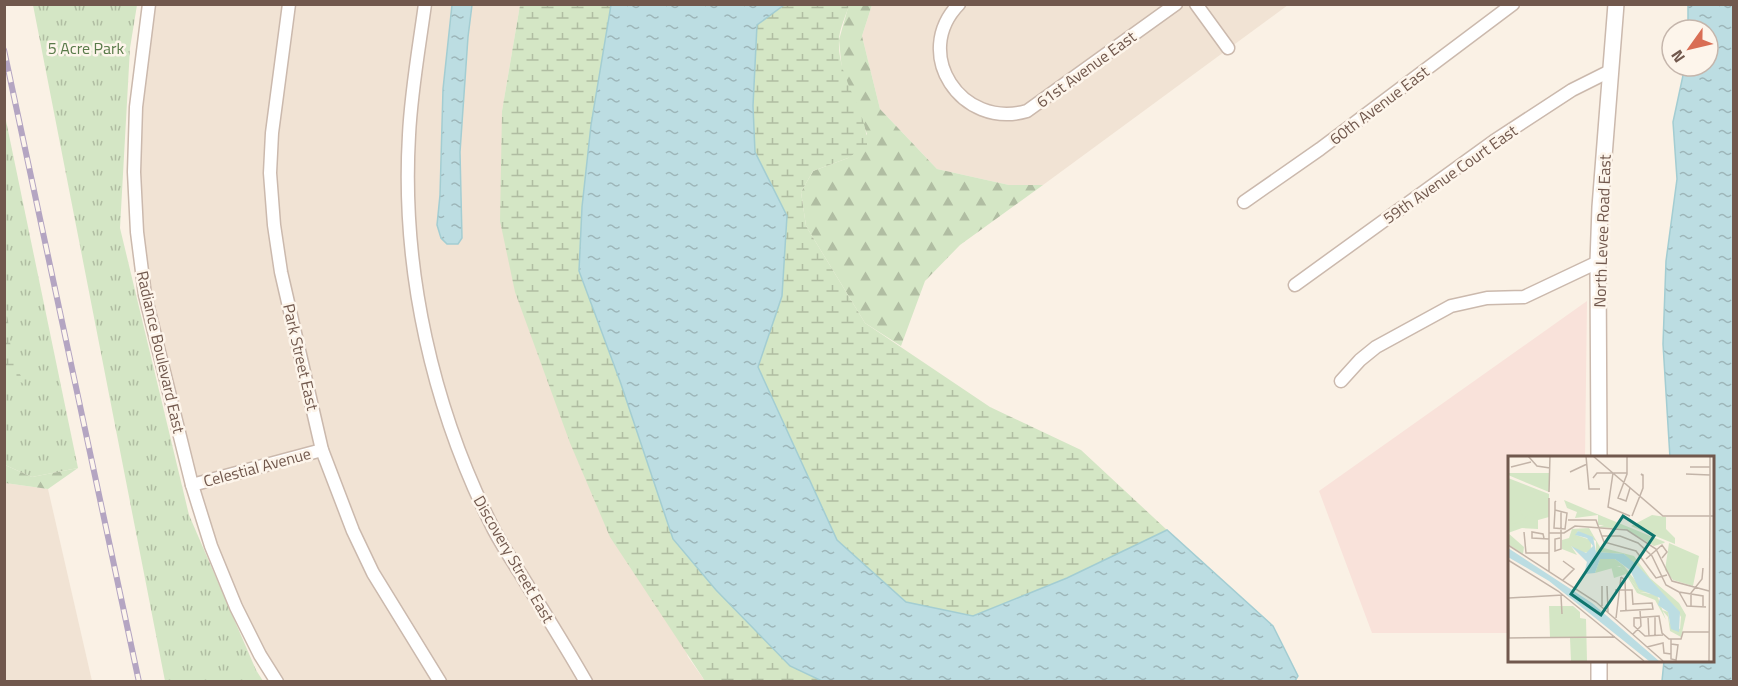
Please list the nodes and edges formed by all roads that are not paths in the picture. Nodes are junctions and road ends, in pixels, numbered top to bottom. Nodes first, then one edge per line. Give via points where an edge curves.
1 (149, 4) edge
2 (289, 4) edge
3 (425, 4) edge
4 (959, 4) edge
5 (1176, 4) edge
6 (1196, 4) edge
7 (1513, 4) edge
8 (1616, 4) edge
9 (1228, 48) dead end
10 (1611, 71) junction
11 (1244, 202) dead end
12 (1598, 262) junction
13 (1295, 285) dead end
14 (1341, 381) dead end
15 (322, 450) junction
16 (1599, 456) edge
17 (192, 485) junction
18 (1599, 662) edge
19 (277, 681) edge
20 (440, 681) edge
21 (586, 681) edge
22 (1599, 681) edge

1 - 17 street, Radiance Boulevard East via 136,107 137,232 145,295
2 - 15 street, Park Street East via 270,173 281,272
3 - 21 street, Discovery Street East via 409,135 409,197 413,265 426,340 447,418 470,480 495,533
4 - 5 street, 61st Avenue East via 946,23 940,47 945,71 970,105 993,114 1027,111
6 - 9 street
7 - 11 street, 60th Avenue East
8 - 10 street, North Levee Road East
10 - 12 street, North Levee Road East
10 - 13 street, 59th Avenue Court East via 1572,90 1494,141
12 - 14 street via 1524,297 1487,298 1451,306 1376,346
12 - 16 street, North Levee Road East
15 - 17 street, Celestial Avenue
15 - 20 street, Park Street East via 352,531 373,573
17 - 19 street, Radiance Boulevard East via 236,607
18 - 22 street

